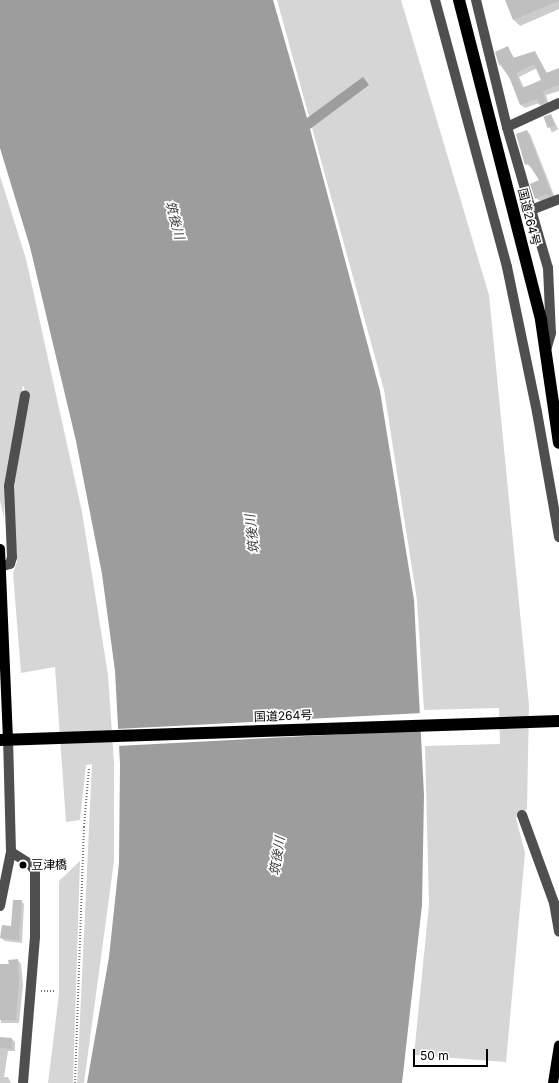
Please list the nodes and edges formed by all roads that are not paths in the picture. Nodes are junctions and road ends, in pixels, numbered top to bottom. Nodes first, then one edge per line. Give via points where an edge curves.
1 (436, 0) edge
2 (459, 0) edge
3 (476, 0) edge
4 (559, 103) edge
5 (507, 128) junction
6 (559, 199) edge
7 (531, 210) junction
8 (546, 347) junction
9 (24, 395) dead end
10 (559, 444) edge
11 (559, 538) edge
12 (0, 549) edge
13 (1, 567) edge
14 (559, 721) edge
15 (4, 740) edge
16 (522, 816) dead end
17 (11, 852) junction
18 (1, 895) edge
19 (0, 906) edge
20 (559, 932) edge
21 (559, 1045) edge
22 (22, 1083) edge
23 (553, 1083) edge

1 - 11 street via 507,267 537,412
2 - 8 highway, 国道264号
3 - 5 street
4 - 5 street
5 - 7 street
6 - 7 street
7 - 8 street via 548,268 551,333
8 - 10 highway, 国道264号
9 - 13 street via 9,486 12,557 10,564
12 - 13 main road
13 - 15 main road
14 - 15 highway, 国道264号
15 - 17 street
16 - 20 street via 554,903
17 - 18 street
17 - 22 street via 30,864 35,871 32,990
18 - 19 street
21 - 23 main road

